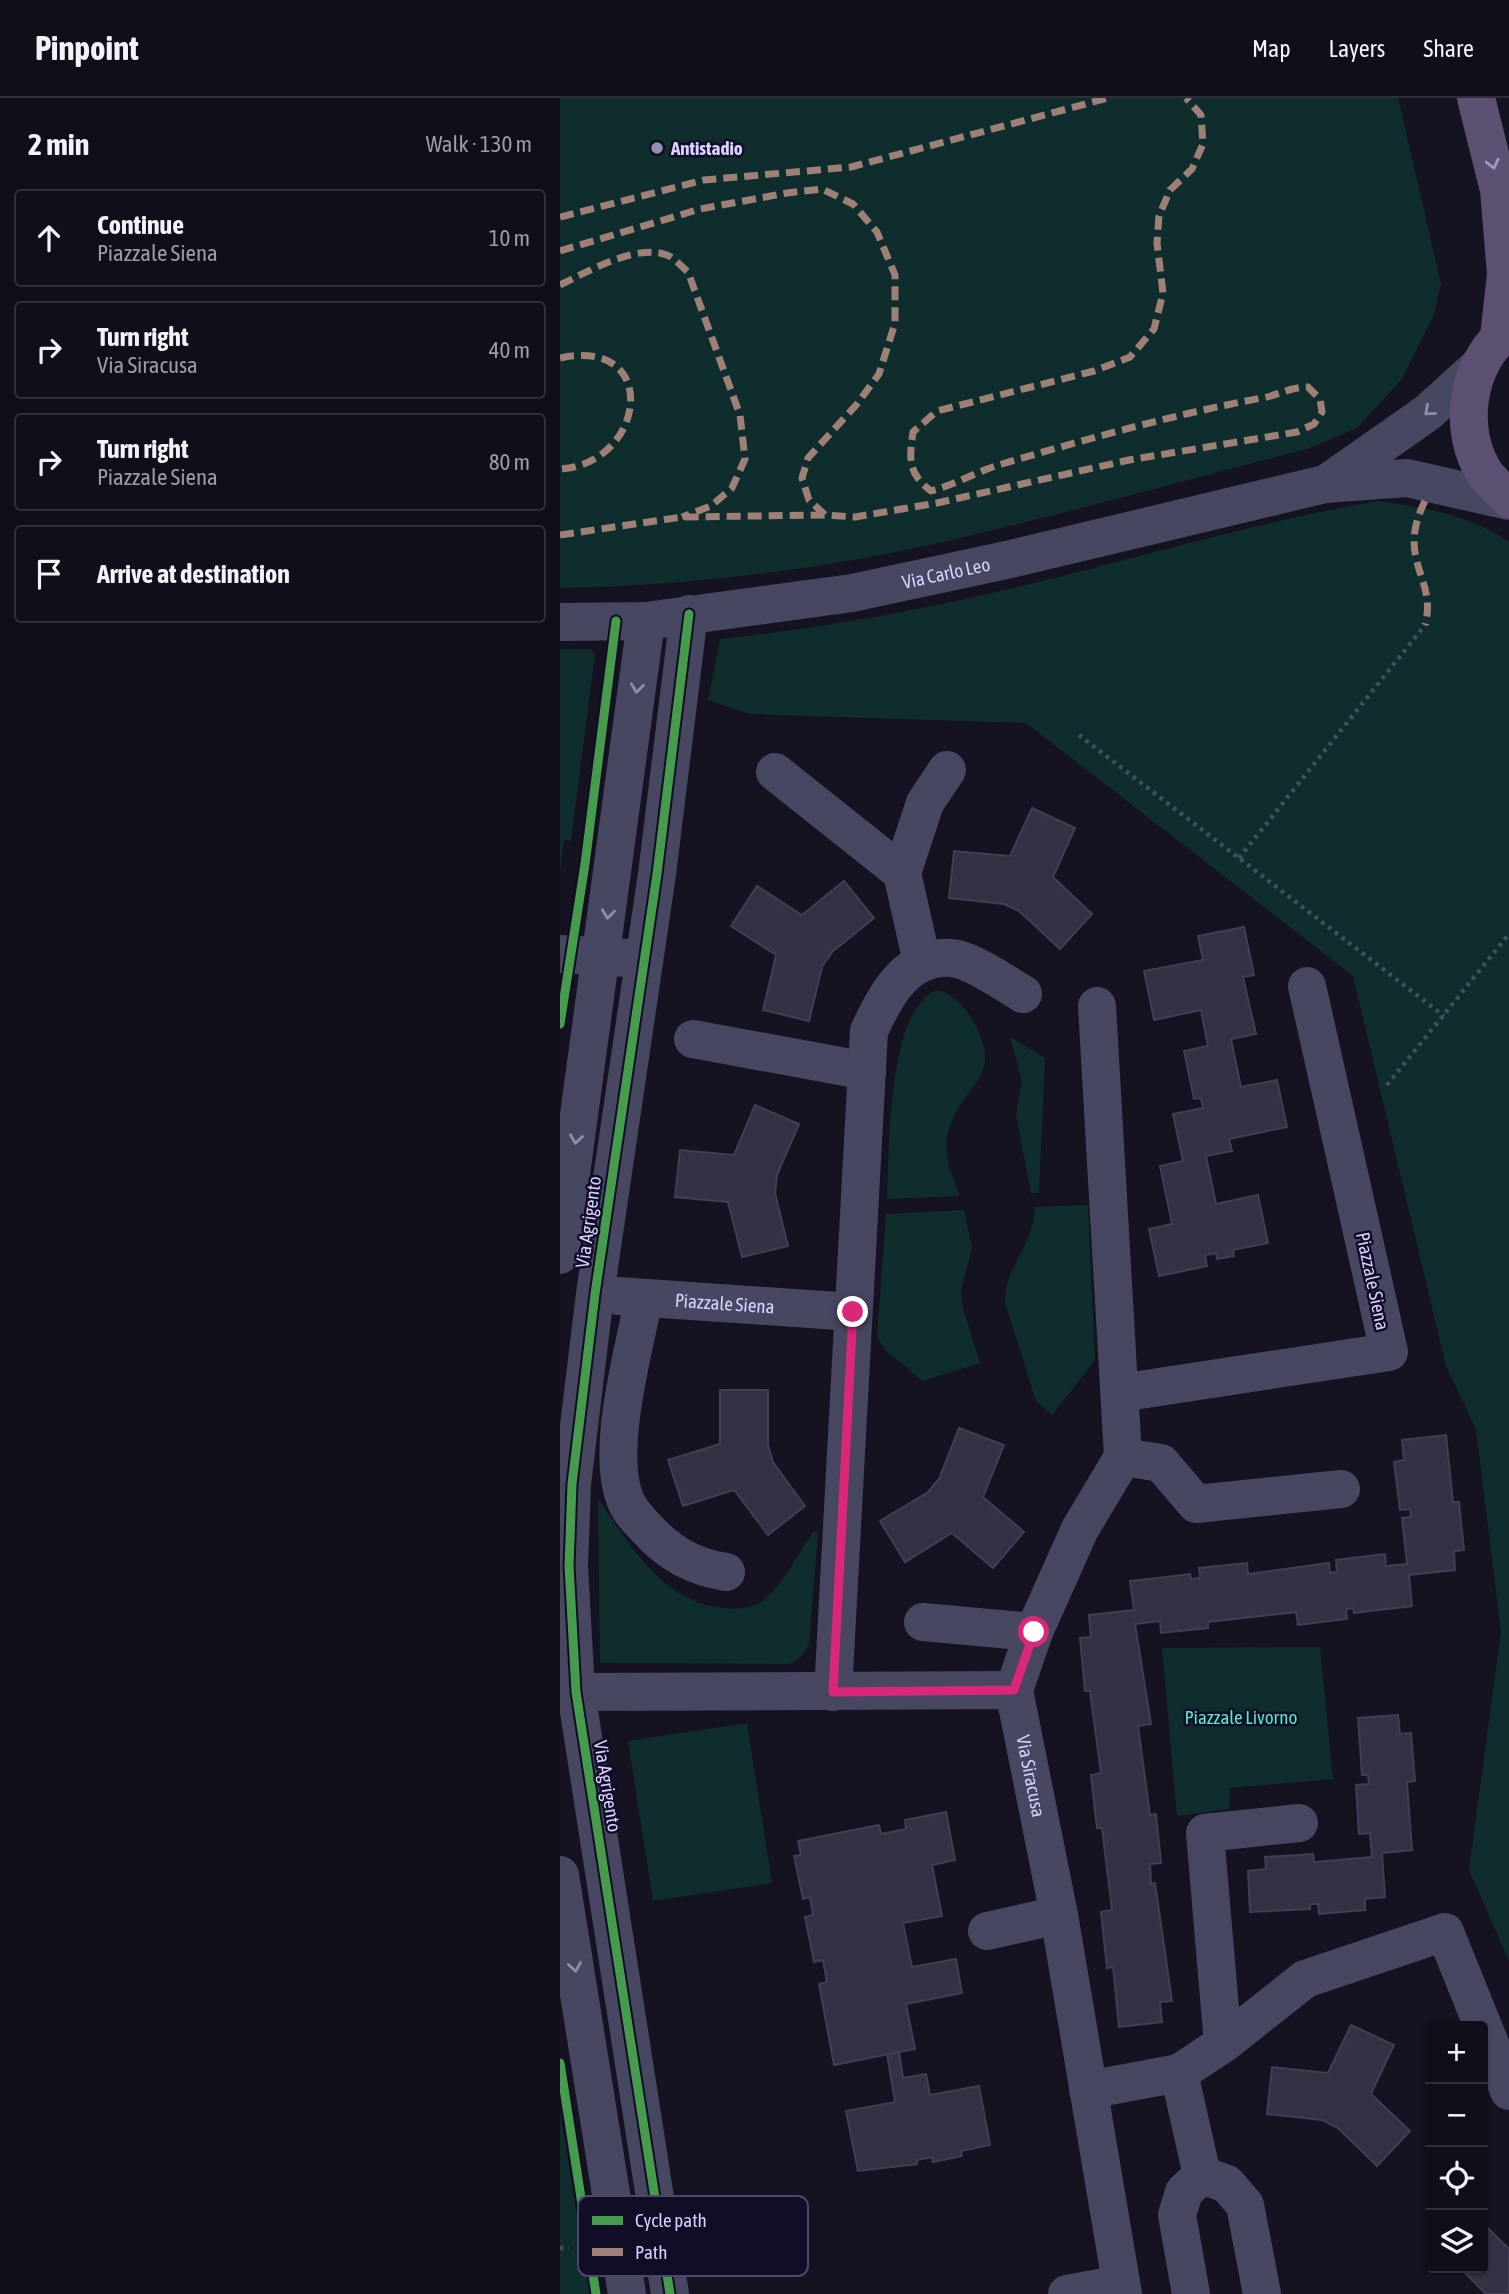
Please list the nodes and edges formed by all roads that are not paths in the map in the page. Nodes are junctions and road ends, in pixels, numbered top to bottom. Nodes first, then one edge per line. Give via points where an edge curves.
1 (1476, 98) edge
2 (1496, 344) edge
3 (1325, 484) junction
4 (1509, 500) edge
5 (689, 614) junction
6 (646, 621) junction
7 (560, 622) edge
8 (947, 770) dead end
9 (775, 772) dead end
10 (902, 873) junction
11 (560, 954) edge
12 (603, 955) junction
13 (644, 960) junction
14 (922, 962) junction
15 (1307, 986) dead end
16 (1023, 995) dead end
17 (1097, 1006) dead end
18 (693, 1039) dead end
19 (867, 1071) junction
20 (560, 1255) edge
21 (595, 1294) junction
22 (644, 1298) junction
23 (853, 1312) junction
24 (1120, 1393) junction
25 (1124, 1457) junction
26 (1341, 1489) dead end
27 (726, 1572) dead end
28 (923, 1622) dead end
29 (1034, 1632) junction
30 (1014, 1690) junction
31 (833, 1692) junction
32 (565, 1695) edge
33 (1299, 1823) dead end
34 (560, 1875) edge
35 (1059, 1915) junction
36 (987, 1931) dead end
37 (1223, 2044) junction
38 (1180, 2073) junction
39 (1088, 2090) junction
40 (1509, 2091) edge
41 (1202, 2175) junction
42 (611, 2196) edge
43 (653, 2196) edge
44 (624, 2276) edge
45 (667, 2276) edge
46 (1122, 2289) edge
47 (627, 2294) edge
48 (670, 2294) edge
49 (1068, 2294) edge
50 (1191, 2294) edge
51 (1262, 2294) edge

1 -> 2 main road via 1499,190 1506,274
2 -> 3 street, Via Carlo Leo via 1427,413
2 - 4 main road via 1469,401 1471,439 1486,474
3 - 4 street, Via Carlo Leo via 1407,478
3 - 5 street, Via Carlo Leo via 852,593
5 - 6 street, Via Carlo Leo
5 - 13 street, Via Agrigento
6 - 7 street, Via Carlo Leo
6 -> 12 street, Via Agrigento
8 - 10 street via 925,803
9 - 10 street
10 - 14 street
11 - 12 street
12 - 13 street
12 -> 20 street, Via Agrigento
13 - 21 street, Via Agrigento
14 - 16 street via 953,958
14 - 19 street via 888,990 869,1031
15 - 24 street, Piazzale Siena via 1389,1352
17 - 24 street
18 - 19 street
19 - 23 street
21 - 22 street, Piazzale Siena
21 - 32 street, Via Agrigento via 572,1484
22 - 23 street, Piazzale Siena
22 - 27 street via 620,1427 618,1471 629,1508 665,1549 702,1568
23 - 31 street
24 - 25 street
25 - 26 street via 1161,1463 1196,1504
25 - 29 street via 1080,1529
28 - 29 street
29 - 30 street
30 - 31 street
30 - 35 street, Via Siracusa
31 - 32 street
32 - 43 street, Via Agrigento
33 - 37 street via 1205,1833
34 -> 42 street
35 - 36 street
35 - 39 street, Via Siracusa
37 - 38 street
37 - 40 street via 1305,1979 1445,1932
38 - 39 street
38 - 41 street
39 - 46 street, Via Siracusa
41 - 50 street via 1184,2192 1177,2215
41 - 51 street via 1227,2184 1245,2205
44 -> 47 street
45 - 48 street, Via Agrigento
46 - 49 street

